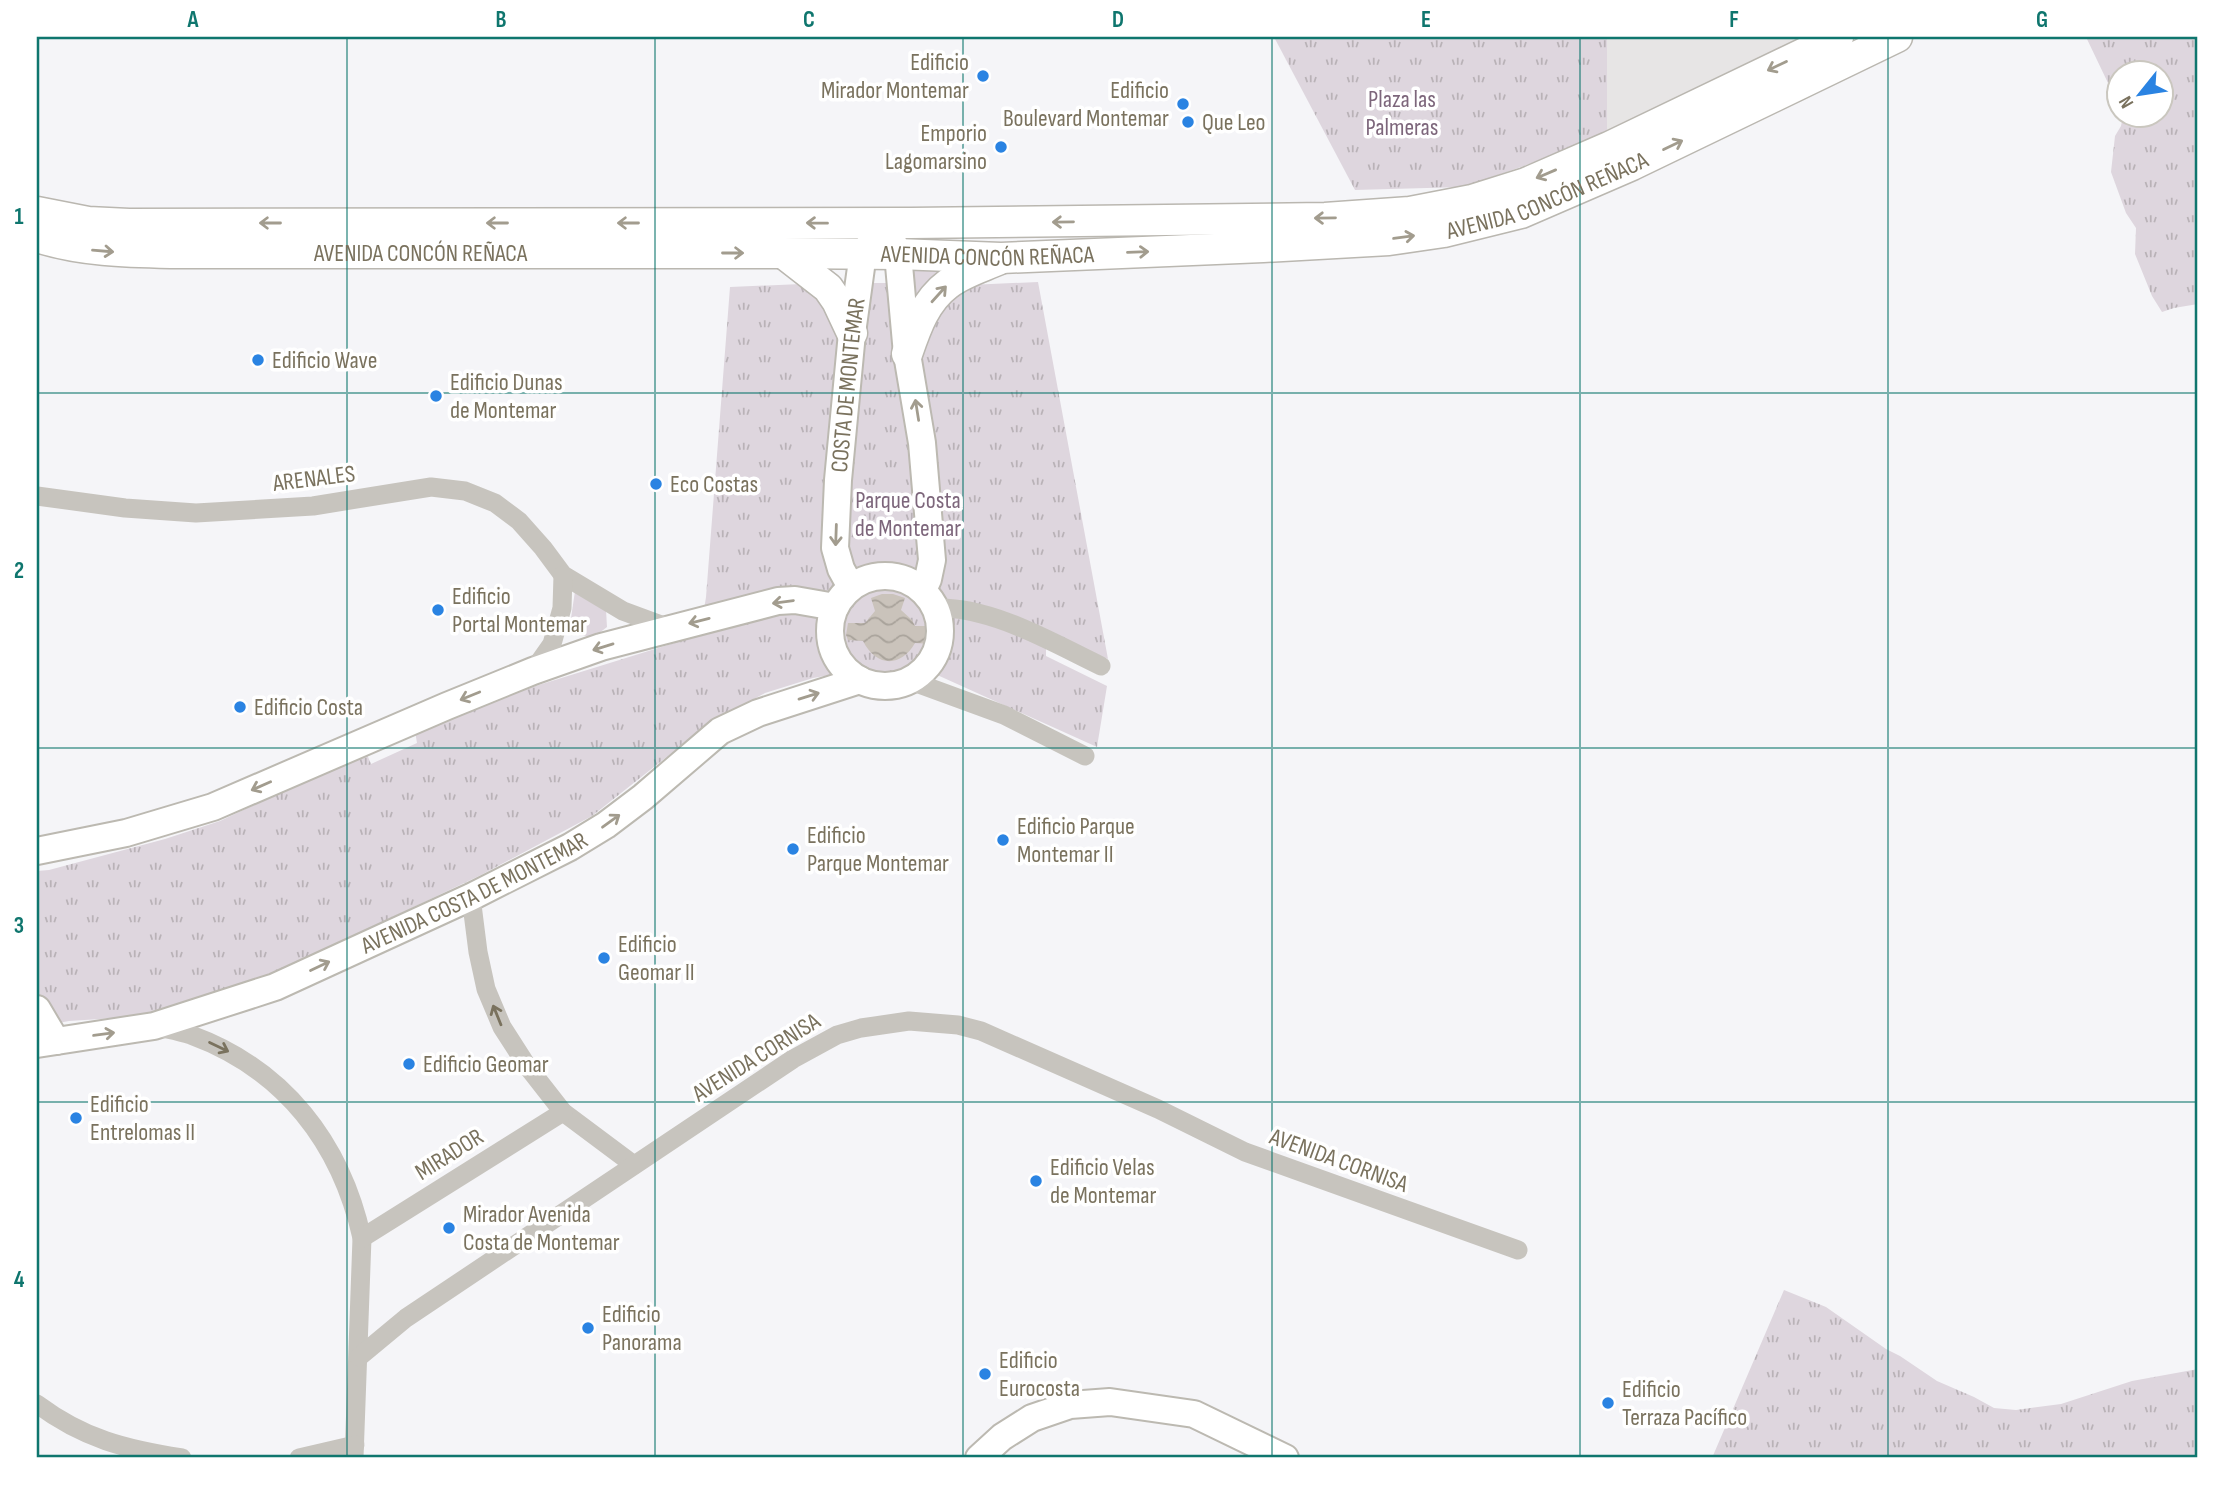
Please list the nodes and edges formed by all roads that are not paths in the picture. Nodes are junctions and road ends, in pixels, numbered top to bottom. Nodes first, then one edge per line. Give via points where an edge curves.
1 (1838, 37) edge
2 (1897, 37) edge
3 (37, 212) edge
4 (885, 223) junction
5 (37, 237) edge
6 (783, 253) junction
7 (863, 253) junction
8 (898, 254) junction
9 (1001, 258) junction
10 (852, 332) junction
11 (907, 354) junction
12 (37, 496) edge
13 (563, 575) junction
14 (843, 597) junction
15 (929, 599) junction
16 (669, 628) junction
17 (1101, 666) dead end
18 (533, 671) junction
19 (860, 681) junction
20 (911, 681) junction
21 (1084, 756) dead end
22 (37, 853) edge
23 (471, 897) junction
24 (37, 1009) edge
25 (154, 1026) junction
26 (47, 1043) edge
27 (563, 1112) junction
28 (634, 1165) junction
29 (362, 1238) junction
30 (1518, 1250) dead end
31 (359, 1357) junction
32 (37, 1404) edge
33 (354, 1452) edge
34 (182, 1458) edge
35 (299, 1458) edge
36 (979, 1458) edge
37 (1285, 1458) edge

1 -> 4 main road, AVENIDA CONCÓN REÑACA via 1609,147 1526,183 1472,200 1357,217
9 -> 2 main road, AVENIDA CONCÓN REÑACA via 1389,240 1483,224 1589,185
4 -> 3 main road, AVENIDA CONCÓN REÑACA via 129,224
4 - 7 street, COSTA DE MONTEMAR
4 - 8 street, COSTA DE MONTEMAR
5 -> 6 main road, AVENIDA CONCÓN REÑACA via 97,250 171,253
6 - 7 main road, AVENIDA CONCÓN REÑACA
6 - 10 main road via 828,288
7 - 8 main road, AVENIDA CONCÓN REÑACA
7 - 10 street, COSTA DE MONTEMAR
8 - 9 main road, AVENIDA CONCÓN REÑACA
8 - 11 street, COSTA DE MONTEMAR
11 -> 9 main road via 919,320 934,297 949,283
10 -> 14 street, COSTA DE MONTEMAR via 835,548
15 -> 11 street, COSTA DE MONTEMAR via 932,560 922,443
12 - 13 street, ARENALES via 125,509 197,513 313,506 446,487 482,497 508,511
13 - 16 street, ARENALES via 623,611
13 - 18 street via 562,608 552,644
14 - 15 street via 865,580 880,576 903,579
14 -> 16 street via 778,601
14 - 19 street via 830,623 831,640 836,656
15 - 17 street via 1021,628
15 - 20 street via 940,624 940,641 925,671
16 -> 18 street
18 -> 22 street via 213,807
19 - 20 street via 876,686
23 -> 19 street, AVENIDA COSTA DE MONTEMAR via 606,825 720,731 758,713
20 - 21 street via 1004,715
25 -> 23 street, AVENIDA COSTA DE MONTEMAR via 275,987
27 -> 23 street via 502,1027 486,989
24 - 26 street, AVENIDA COSTA DE MONTEMAR
26 -> 25 street, AVENIDA COSTA DE MONTEMAR
25 -> 29 street via 188,1034 234,1054 293,1101 337,1163
27 - 28 street
27 - 29 street, MIRADOR
28 - 30 street, AVENIDA CORNISA via 814,1046 860,1028 934,1021 981,1031 1245,1152
28 - 31 street, AVENIDA CORNISA via 407,1318
29 - 31 street
31 - 33 street
32 - 34 street via 101,1440
33 - 35 street
36 - 37 street via 1032,1418 1070,1405 1110,1402 1194,1414

